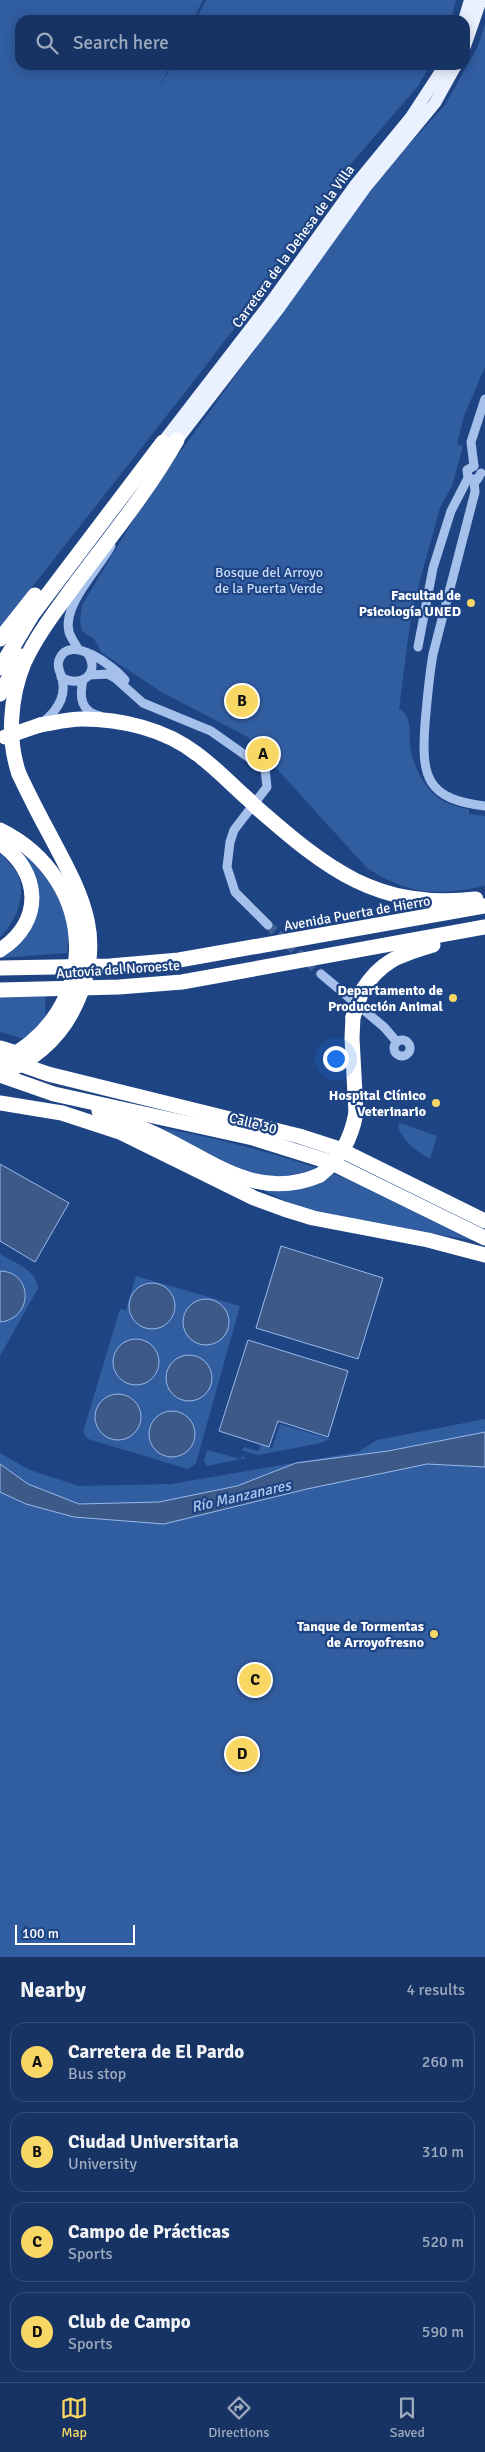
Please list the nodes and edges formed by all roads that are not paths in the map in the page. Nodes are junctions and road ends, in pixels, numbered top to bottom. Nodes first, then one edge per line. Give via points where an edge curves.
1 (470, 0) edge
2 (481, 0) edge
3 (466, 15) edge
4 (470, 32) edge
5 (442, 70) edge
6 (453, 70) edge
7 (485, 399) edge
8 (170, 441) junction
9 (477, 476) edge
10 (130, 512) junction
11 (0, 639) edge
12 (418, 647) dead end
13 (78, 649) junction
14 (88, 654) junction
15 (0, 668) edge
16 (61, 677) junction
17 (86, 678) junction
18 (0, 694) edge
19 (154, 708) junction
20 (122, 722) junction
21 (40, 725) junction
22 (0, 740) edge
23 (485, 806) edge
24 (0, 830) edge
25 (0, 844) edge
26 (485, 897) edge
27 (485, 906) edge
28 (268, 925) tunnel mouth
29 (485, 929) edge
30 (0, 950) edge
31 (234, 951) joint
32 (0, 968) edge
33 (320, 974) tunnel mouth
34 (0, 990) edge
35 (397, 1042) dead end
36 (0, 1053) edge
37 (0, 1074) edge
38 (54, 1094) junction
39 (0, 1103) edge
40 (485, 1221) edge
41 (485, 1238) edge
42 (485, 1255) edge

1 - 3 main road
2 - 4 main road
5 - 8 main road, Carretera de la Dehesa de la Villa via 412,117 356,184
6 - 8 main road, Carretera de la Dehesa de la Villa via 435,103 365,188 273,316
7 - 9 street via 471,442 474,466 480,469
8 - 10 highway via 155,479
8 - 11 highway via 138,468
8 - 15 highway via 32,615
8 - 18 highway via 46,614
9 - 12 street via 451,511 433,568
9 - 23 street via 433,654 424,764 433,785 440,792 460,802
10 - 13 street via 68,616 69,632
10 - 37 highway, bridge via 55,613 24,663 13,707 12,743 18,774 82,899 89,926 90,953 84,984 64,1025 36,1054
13 - 14 street
13 - 16 street via 63,653 58,661
14 - 17 street via 92,662
14 - 19 street via 115,668
16 - 17 street via 75,682
16 - 21 street via 61,702 56,712
17 - 19 street via 108,674 133,696
17 - 20 street via 80,695 85,708 96,715
19 - 28 street via 211,731 265,769 267,787 234,830 227,867 235,892
20 - 21 highway via 81,719
20 - 26 highway via 179,742 197,754 314,856 366,886 394,895 432,900
21 - 22 highway, bridge
24 - 36 highway, bridge via 29,847 54,874 69,901 77,937 74,975 55,1018 30,1044
25 - 30 highway via 20,862 34,895 23,927
27 - 31 highway, Avenida Puerta de Hierro
29 - 34 highway, Autovía del Noroeste via 182,982
29 - 38 highway, bridge via 393,958 371,977 353,1017 354,1128 334,1163 320,1175 304,1182 273,1185 252,1181 187,1152 154,1133
31 - 32 highway, Autovía del Noroeste via 110,966
33 - 35 street via 384,1027
36 - 40 highway via 286,1126 299,1136 339,1149
37 - 38 highway, Calle 30
38 - 41 highway, Calle 30 via 253,1138 330,1162
39 - 42 highway via 62,1113 120,1132 254,1198 284,1209

